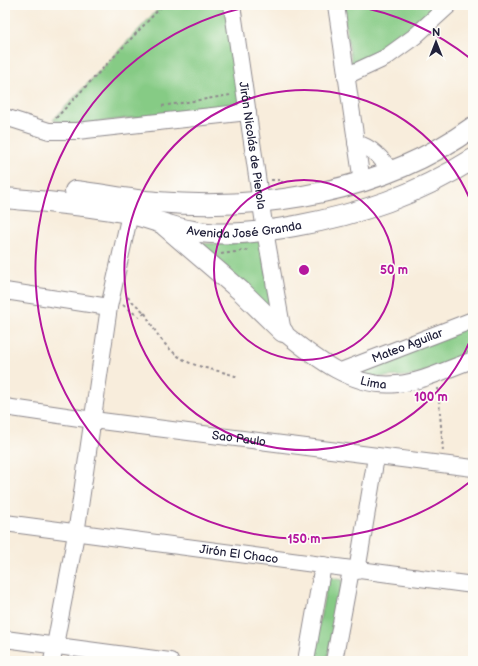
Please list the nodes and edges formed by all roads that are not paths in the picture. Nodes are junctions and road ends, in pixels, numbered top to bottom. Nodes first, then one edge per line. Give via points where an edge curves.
1 (232, 5) edge
2 (336, 5) edge
3 (449, 5) edge
4 (346, 76) junction
5 (248, 112) junction
6 (5, 118) edge
7 (473, 127) edge
8 (356, 143) junction
9 (473, 159) edge
10 (392, 172) junction
11 (362, 182) junction
12 (5, 184) edge
13 (5, 198) edge
14 (261, 201) junction
15 (130, 214) junction
16 (162, 224) junction
17 (267, 239) junction
18 (5, 291) edge
19 (112, 296) junction
20 (473, 320) edge
21 (283, 332) junction
22 (473, 360) edge
23 (341, 371) junction
24 (5, 407) edge
25 (93, 420) junction
26 (376, 457) junction
27 (473, 468) edge
28 (5, 523) edge
29 (76, 534) junction
30 (324, 565) junction
31 (354, 570) junction
32 (473, 585) edge
33 (5, 639) edge
34 (54, 654) edge
35 (170, 661) edge
36 (306, 661) edge
37 (334, 661) edge

1 - 5 street, Jirón Nicolás de Pierola
2 - 4 street
3 - 4 street via 414,37 385,58
4 - 8 street
5 - 6 street via 77,131 49,131
5 - 14 street, Jirón Nicolás de Pierola
7 - 10 main road, Avenida José Granda via 441,148
8 - 10 street via 366,146 381,158
8 - 11 street
9 - 17 main road, Avenida José Granda via 424,187 374,207
10 - 11 main road, Avenida José Granda
11 - 14 main road, Avenida José Granda
12 - 14 main road, Avenida José Granda via 154,202 200,204
13 - 15 main road, Avenida José Granda via 95,207
14 - 17 street, Jirón Nicolás de Pierola
15 - 16 main road, Avenida José Granda
15 - 19 street
16 - 17 main road, Avenida José Granda via 193,232 232,233
16 - 21 main road via 242,292
17 - 21 street, Jirón Nicolás de Pierola
18 - 19 street
19 - 25 street
20 - 23 street, Mateo Aguilar
21 - 23 street, Lima
22 - 23 street, Lima via 398,384 362,381
24 - 25 street, Sao Paulo
25 - 26 street, Sao Paulo
25 - 29 street
26 - 27 street, Sao Paulo
26 - 31 street
28 - 29 street, Jirón El Chaco
29 - 30 street, Jirón El Chaco
29 - 34 street
30 - 31 street, Jirón El Chaco
30 - 36 street
31 - 32 street, Jirón El Chaco
31 - 37 street
33 - 34 street
34 - 35 street

